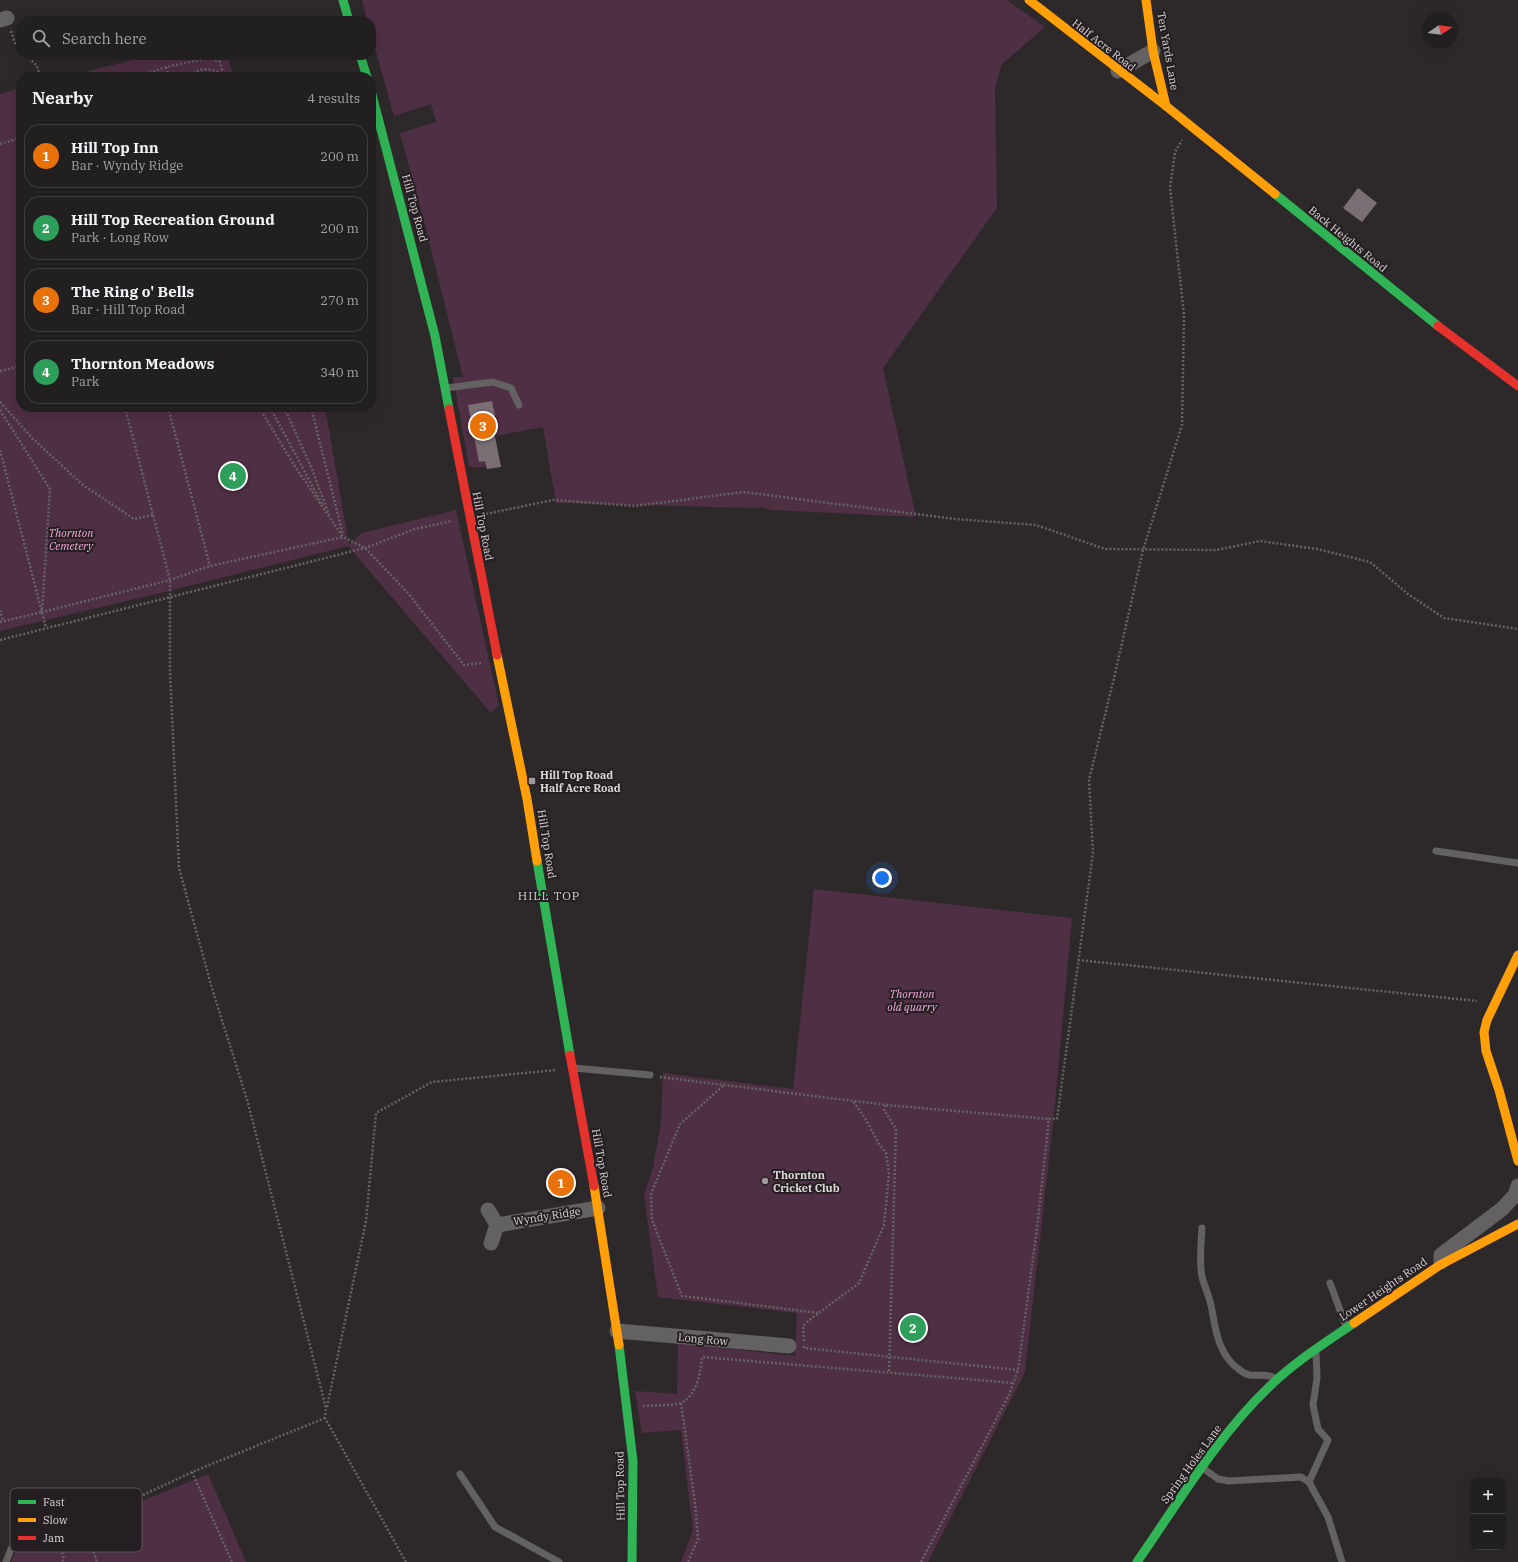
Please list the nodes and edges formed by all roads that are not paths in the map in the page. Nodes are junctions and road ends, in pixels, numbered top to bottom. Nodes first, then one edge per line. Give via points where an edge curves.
1 (343, 0) edge
2 (1029, 0) edge
3 (1146, 0) edge
4 (348, 16) edge
5 (1154, 51) junction
6 (362, 60) edge
7 (1118, 71) junction
8 (365, 72) edge
9 (1166, 106) junction
10 (376, 110) edge
11 (1518, 386) edge
12 (446, 388) junction
13 (519, 405) dead end
14 (1436, 851) dead end
15 (1518, 863) edge
16 (1518, 955) edge
17 (572, 1068) junction
18 (650, 1075) road end
19 (1518, 1161) edge
20 (1518, 1186) edge
21 (598, 1208) junction
22 (488, 1210) dead end
23 (1518, 1224) edge
24 (497, 1225) junction
25 (1202, 1228) dead end
26 (491, 1243) dead end
27 (1440, 1266) junction
28 (1330, 1283) dead end
29 (1347, 1328) junction
30 (617, 1331) junction
31 (789, 1346) dead end
32 (1316, 1348) junction
33 (1274, 1383) junction
34 (1202, 1468) junction
35 (460, 1474) dead end
36 (1309, 1482) junction
37 (10, 1552) edge
38 (6, 1562) edge
39 (559, 1562) edge
40 (632, 1562) edge
41 (1137, 1562) edge
42 (1342, 1562) edge

1 - 4 street
2 - 7 street, Half Acre Road
3 - 5 street, Ten Yards Lane
5 - 7 street
5 - 9 street, Ten Yards Lane
6 - 8 street
7 - 9 street, Half Acre Road
9 - 11 street, Back Heights Road via 1431,321
10 - 12 street, Hill Top Road via 435,336
12 - 13 lane via 493,382 511,388
12 - 17 street, Hill Top Road via 469,517 527,799
14 - 15 lane
16 - 19 street via 1487,1020 1484,1032 1486,1051
17 - 18 lane
17 - 21 street, Hill Top Road
20 - 27 street via 1516,1195 1502,1210 1441,1254
21 - 24 street, Wyndy Ridge
21 - 30 street, Hill Top Road
22 - 24 street
23 - 27 street, Lower Heights Road
24 - 26 street
25 - 33 lane via 1202,1276 1219,1344 1241,1372 1253,1376 1269,1374
27 - 29 street, Lower Heights Road
28 - 29 lane
29 - 32 street, Lower Heights Road
30 - 31 street, Long Row
30 - 40 street, Hill Top Road via 633,1461
32 - 33 street, Lower Heights Road
32 - 36 lane via 1317,1378 1313,1405 1318,1429 1328,1440
33 - 34 street, Spring Holes Lane via 1223,1438
34 - 36 lane via 1218,1479 1229,1481 1301,1477
34 - 41 street, Spring Holes Lane
35 - 39 lane via 494,1526
36 - 42 lane via 1328,1517
37 - 38 lane

